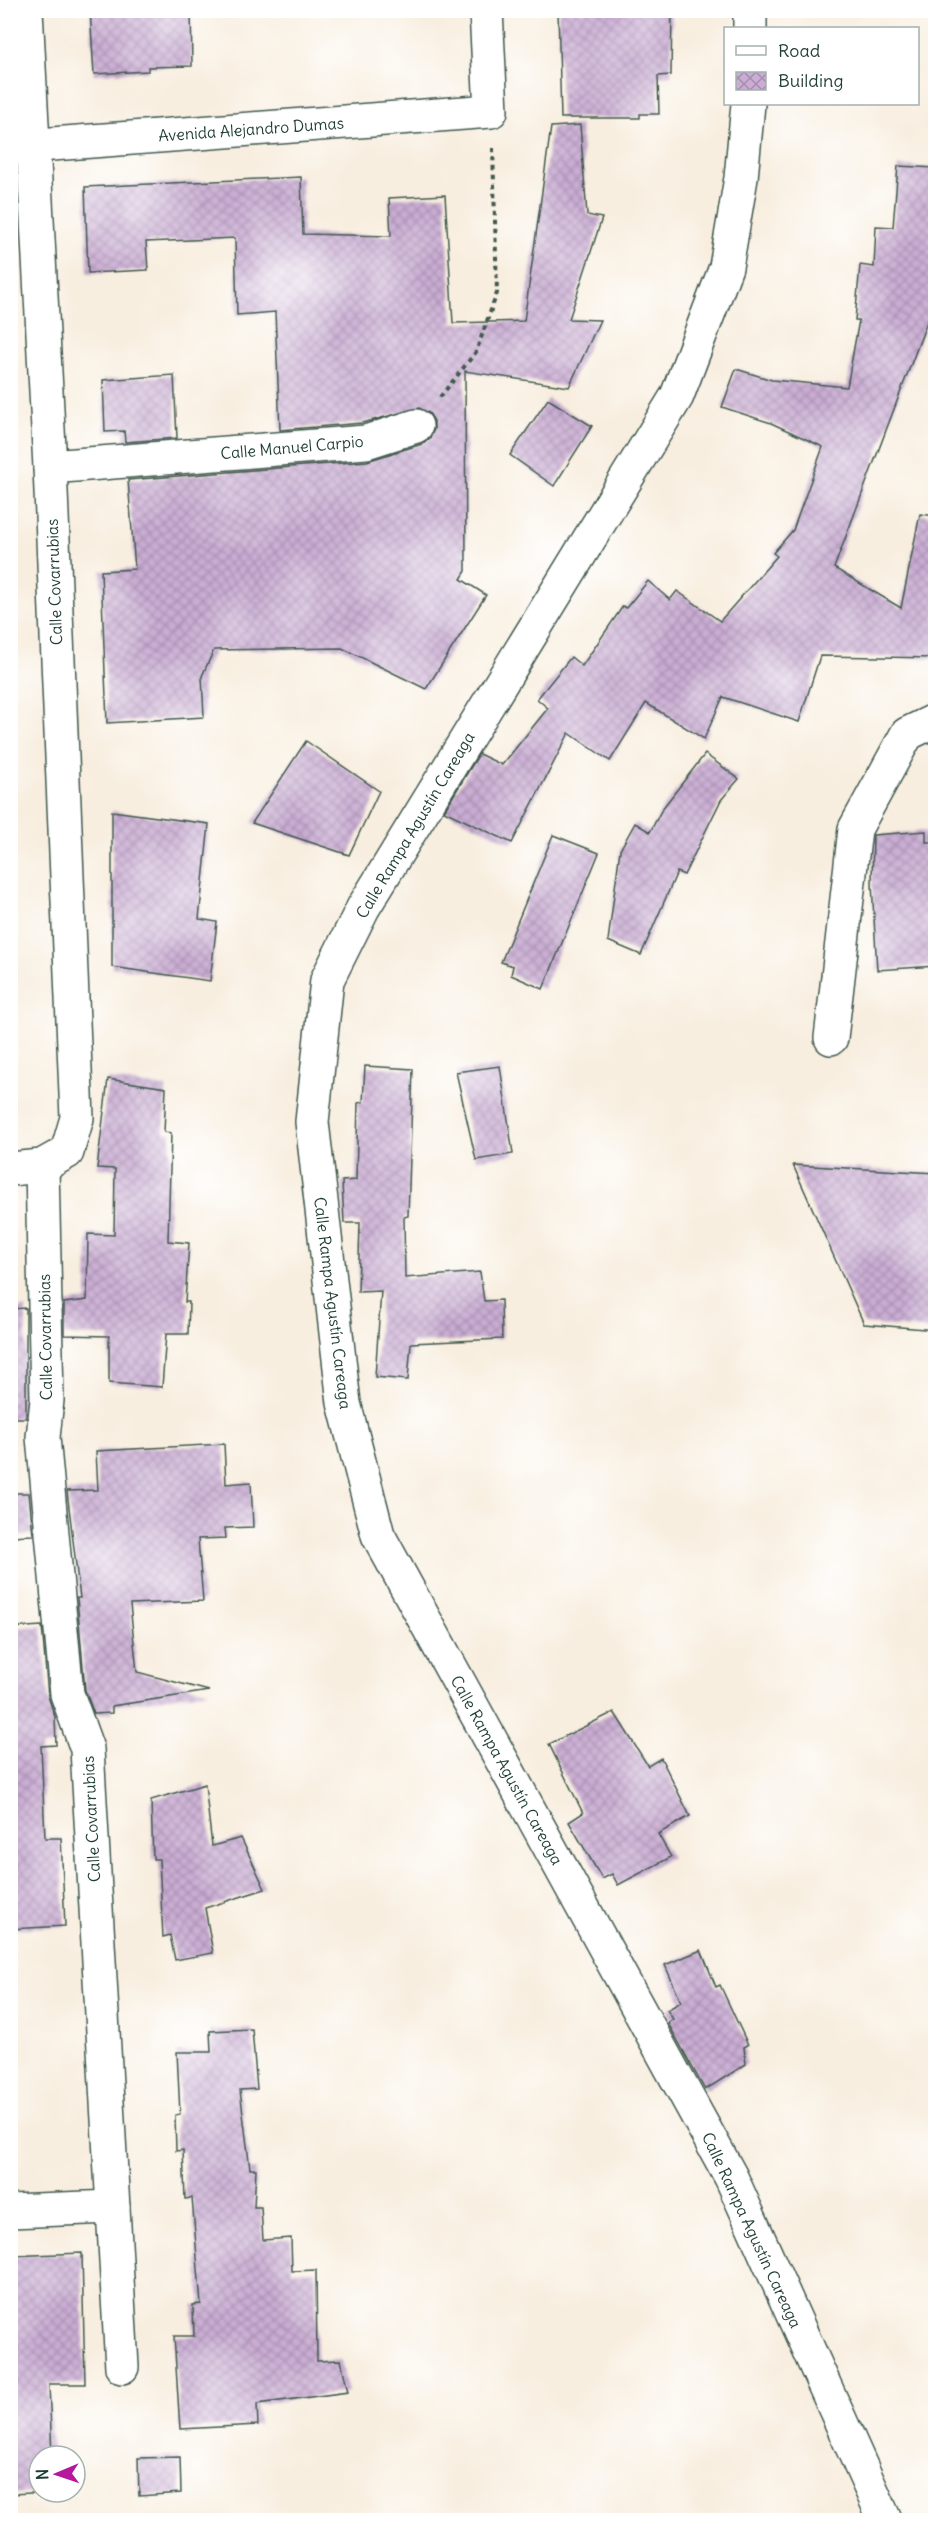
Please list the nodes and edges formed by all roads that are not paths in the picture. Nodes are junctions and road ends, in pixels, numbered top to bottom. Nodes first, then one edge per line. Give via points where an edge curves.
1 (26, 10) edge
2 (486, 10) edge
3 (750, 10) edge
4 (750, 27) edge
5 (748, 105) edge
6 (22, 146) edge
7 (417, 426) road end
8 (50, 467) junction
9 (936, 720) edge
10 (831, 1038) dead end
11 (40, 1162) edge
12 (113, 2207) junction
13 (10, 2211) edge
14 (122, 2367) dead end
15 (885, 2520) edge

1 - 6 street, Calle Covarrubias
2 - 6 street, Avenida Alejandro Dumas via 491,111
3 - 4 street
5 - 15 street, Calle Rampa Agustín Careaga via 726,267 677,396 363,908 327,980 312,1122 344,1403 378,1535 731,2178
6 - 8 street, Calle Covarrubias
7 - 8 street, Calle Manuel Carpio via 366,442
8 - 11 street, Calle Covarrubias via 76,1118
9 - 10 street via 907,734 855,829
11 - 12 street, Calle Covarrubias via 47,1400 43,1437 67,1694 87,1749
12 - 13 street
12 - 14 street, Calle Covarrubias

